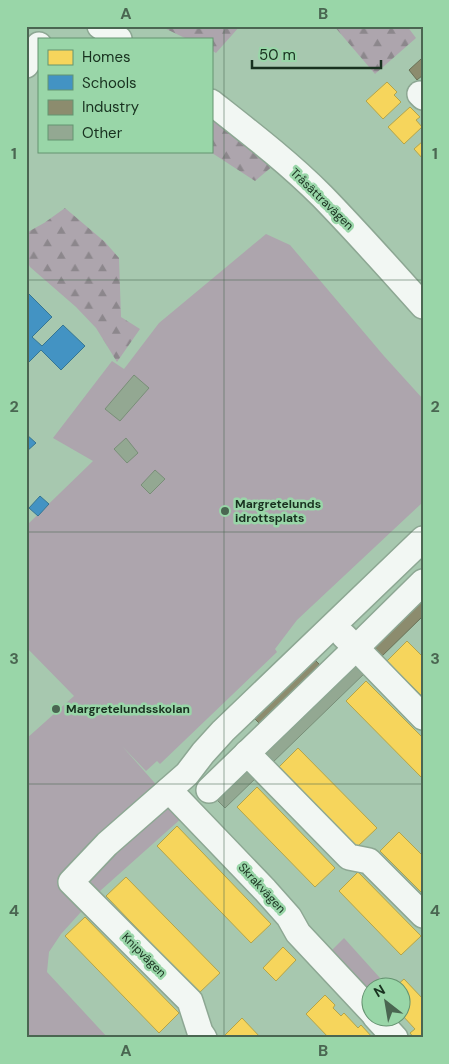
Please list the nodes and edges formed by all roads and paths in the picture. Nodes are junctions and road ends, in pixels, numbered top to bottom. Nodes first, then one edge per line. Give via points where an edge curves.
1 (51, 26) edge
2 (100, 26) edge
3 (44, 38) edge
4 (118, 38) edge
5 (38, 47) edge
6 (26, 65) edge
7 (212, 103) edge
8 (423, 306) edge
9 (423, 539) edge
10 (423, 582) edge
11 (334, 625) junction
12 (356, 648) junction
13 (423, 717) edge
14 (246, 753) junction
15 (178, 782) junction
16 (209, 790) dead end
17 (423, 914) edge
18 (362, 1001) edge
19 (384, 1026) edge
20 (204, 1038) edge
21 (395, 1038) edge

1 - 3 street
2 - 4 street
5 - 6 street
7 - 8 street, Tråsättravägen via 321,195
9 - 11 street
10 - 12 street
11 - 12 street
11 - 15 street via 223,731
12 - 13 street
12 - 14 street
14 - 16 street
14 - 17 street via 349,857 369,861
15 - 18 street, Skrakvägen via 289,917 298,933
15 - 20 street, Knipvägen via 106,844 71,882 190,1001
19 - 21 street

